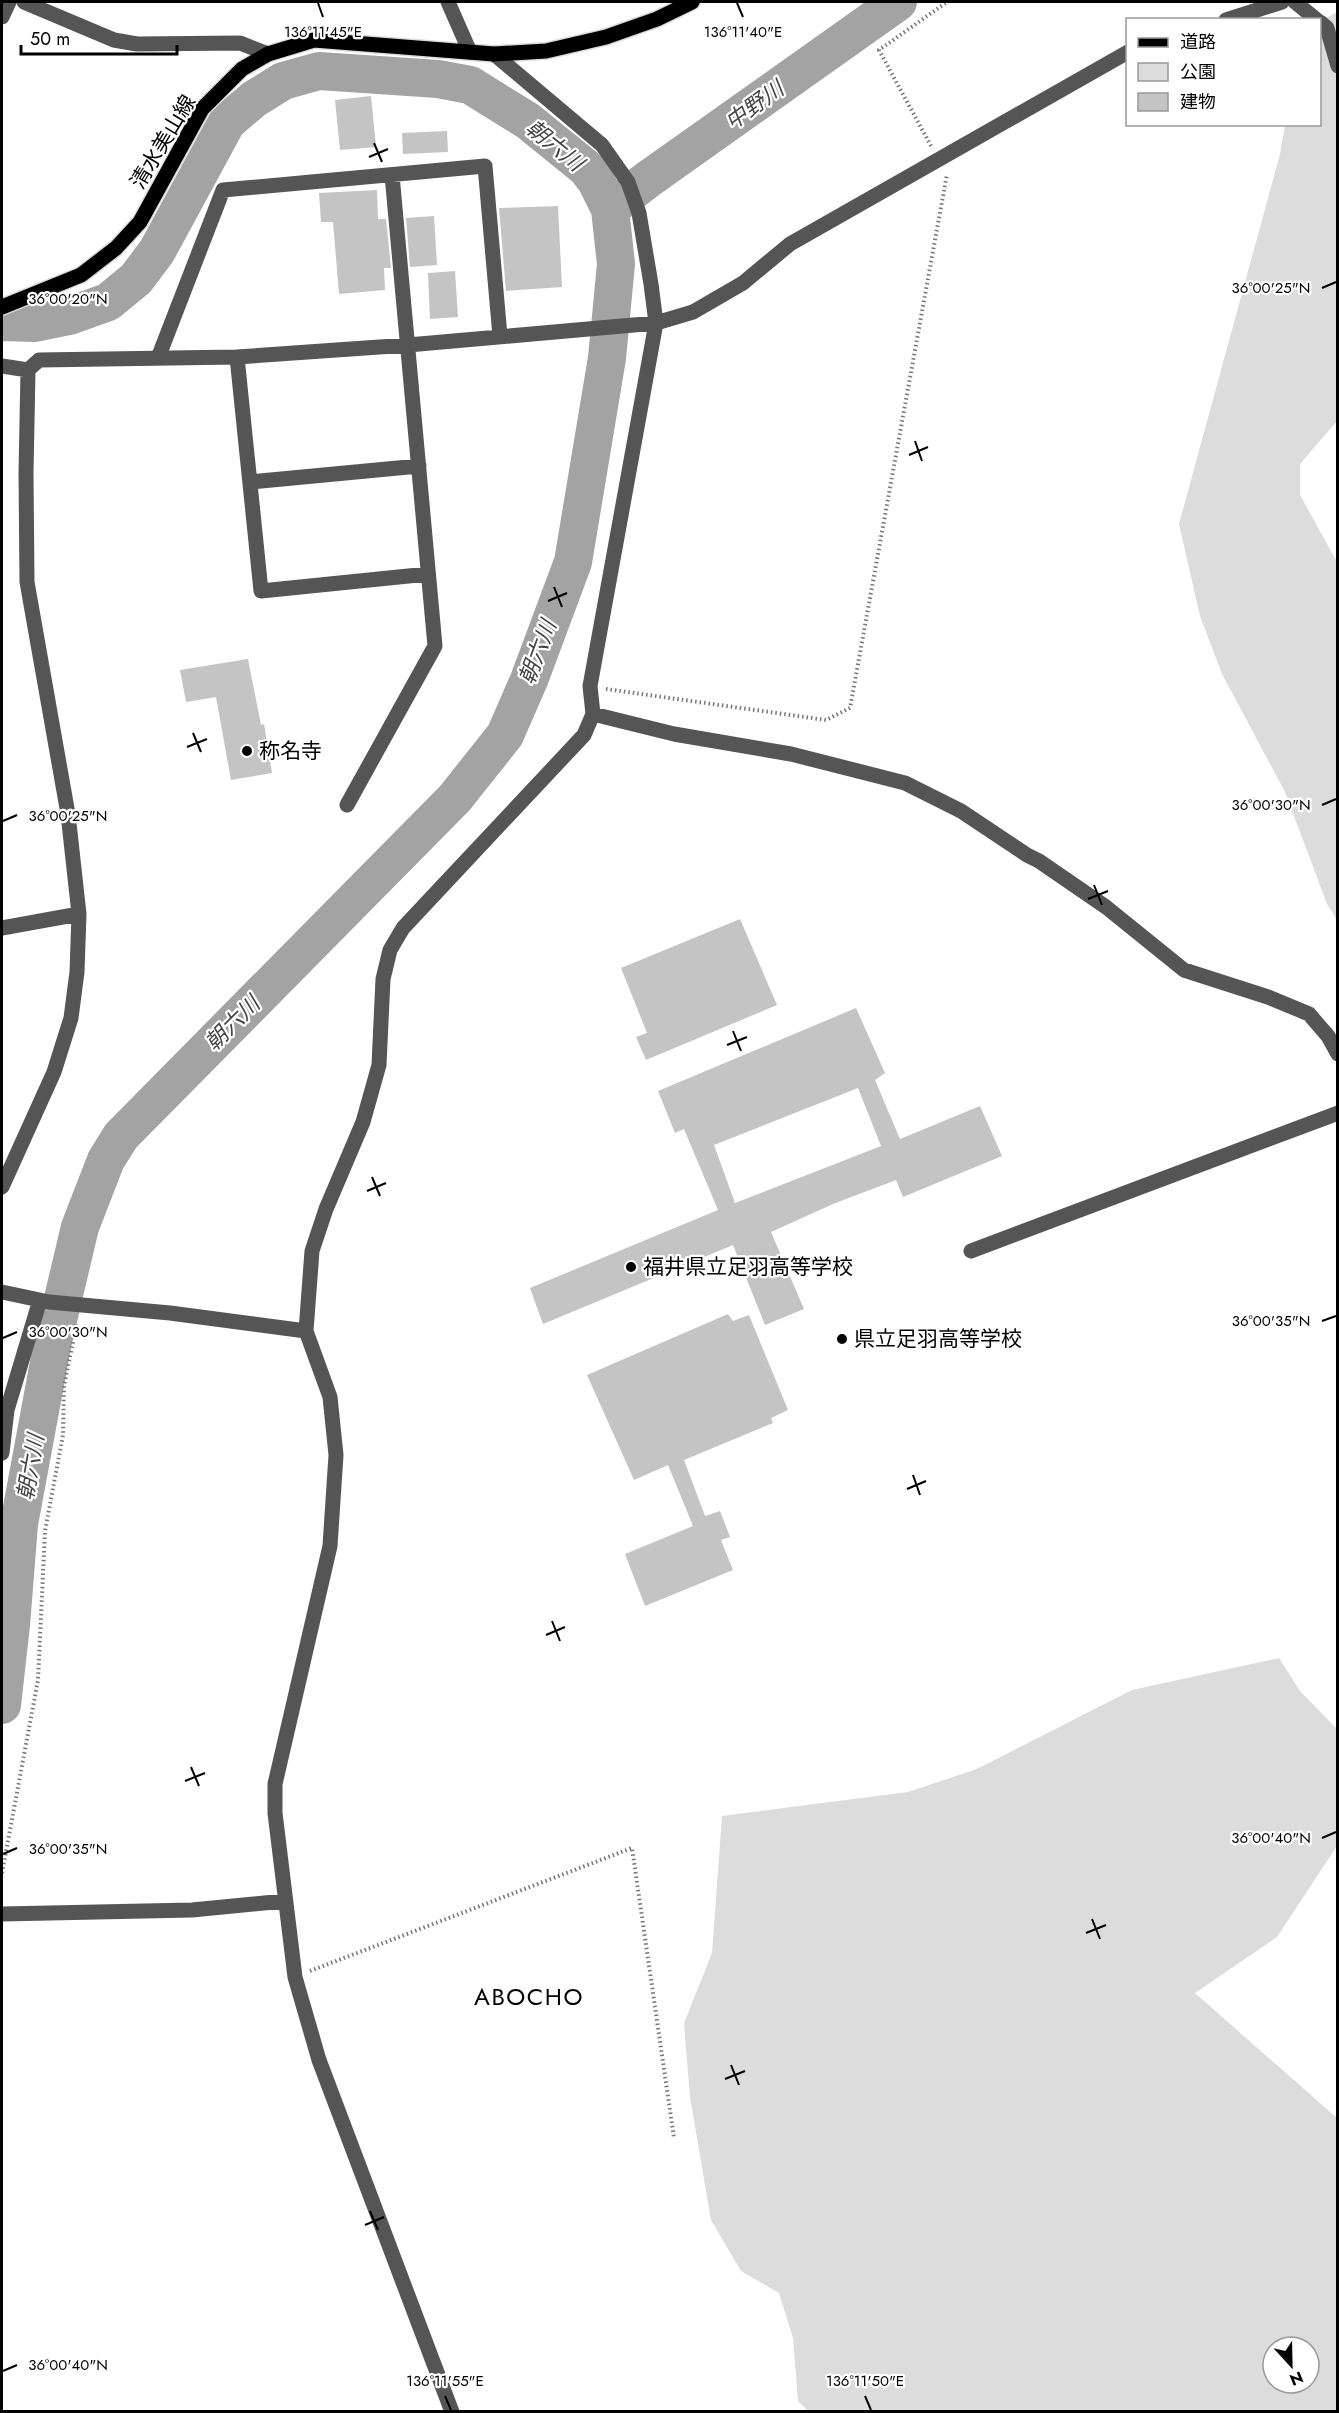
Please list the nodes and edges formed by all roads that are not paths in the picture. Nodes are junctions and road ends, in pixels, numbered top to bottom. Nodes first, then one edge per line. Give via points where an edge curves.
1 (9, 2) edge
2 (24, 2) edge
3 (448, 2) edge
4 (692, 2) edge
5 (1282, 2) edge
6 (1295, 2) edge
7 (2, 17) edge
8 (1232, 18) edge
9 (1314, 18) edge
10 (1321, 23) edge
11 (470, 52) junction
12 (1126, 53) edge
13 (268, 54) junction
14 (494, 54) junction
15 (1338, 66) edge
16 (392, 175) junction
17 (7, 305) edge
18 (648, 323) junction
19 (500, 336) junction
20 (408, 345) junction
21 (237, 357) junction
22 (158, 358) junction
23 (2, 366) edge
24 (28, 370) junction
25 (419, 466) junction
26 (250, 482) junction
27 (428, 574) junction
28 (592, 714) junction
29 (346, 806) dead end
30 (79, 914) junction
31 (2, 928) edge
32 (1338, 1054) edge
33 (1338, 1113) edge
34 (2, 1187) edge
35 (971, 1251) dead end
36 (2, 1292) edge
37 (44, 1301) junction
38 (306, 1331) junction
39 (2, 1453) edge
40 (284, 1901) junction
41 (2, 1914) edge
42 (452, 2412) edge

1 - 7 street
2 - 13 street via 114,40 137,44 240,43
3 - 11 street
4 - 14 main road, 清水美山線 via 606,37 546,51
5 - 8 street
6 - 9 street
10 - 15 street via 1327,28
11 - 13 main road, 清水美山線 via 314,40
11 - 14 main road, 清水美山線
12 - 18 street via 790,244 743,283 693,312
13 - 17 main road, 清水美山線 via 242,69 202,109 140,222 116,248 81,274
14 - 18 street via 602,145 628,182 639,213
16 - 19 street via 485,166
16 - 20 street
16 - 22 street via 223,190
18 - 19 street
18 - 28 street via 590,686
19 - 20 street
20 - 21 street
20 - 25 street
21 - 22 street
21 - 26 street
22 - 24 street via 39,360
23 - 24 street
24 - 30 street via 27,582 68,814
25 - 26 street
25 - 27 street
26 - 27 street via 261,591
27 - 29 street via 435,646
28 - 32 street via 674,734 791,754 905,783 961,811 1039,861 1106,907 1184,970 1309,1014
28 - 38 street via 584,735 403,928 390,950 383,979 379,1065 363,1122 312,1251
30 - 31 street
30 - 34 street via 71,1018 54,1072
33 - 35 street
36 - 37 street
37 - 38 street
37 - 39 street via 7,1410
38 - 40 street via 330,1397 336,1455 330,1546 275,1784
40 - 41 street via 192,1910
40 - 42 street via 295,1977 319,2060

